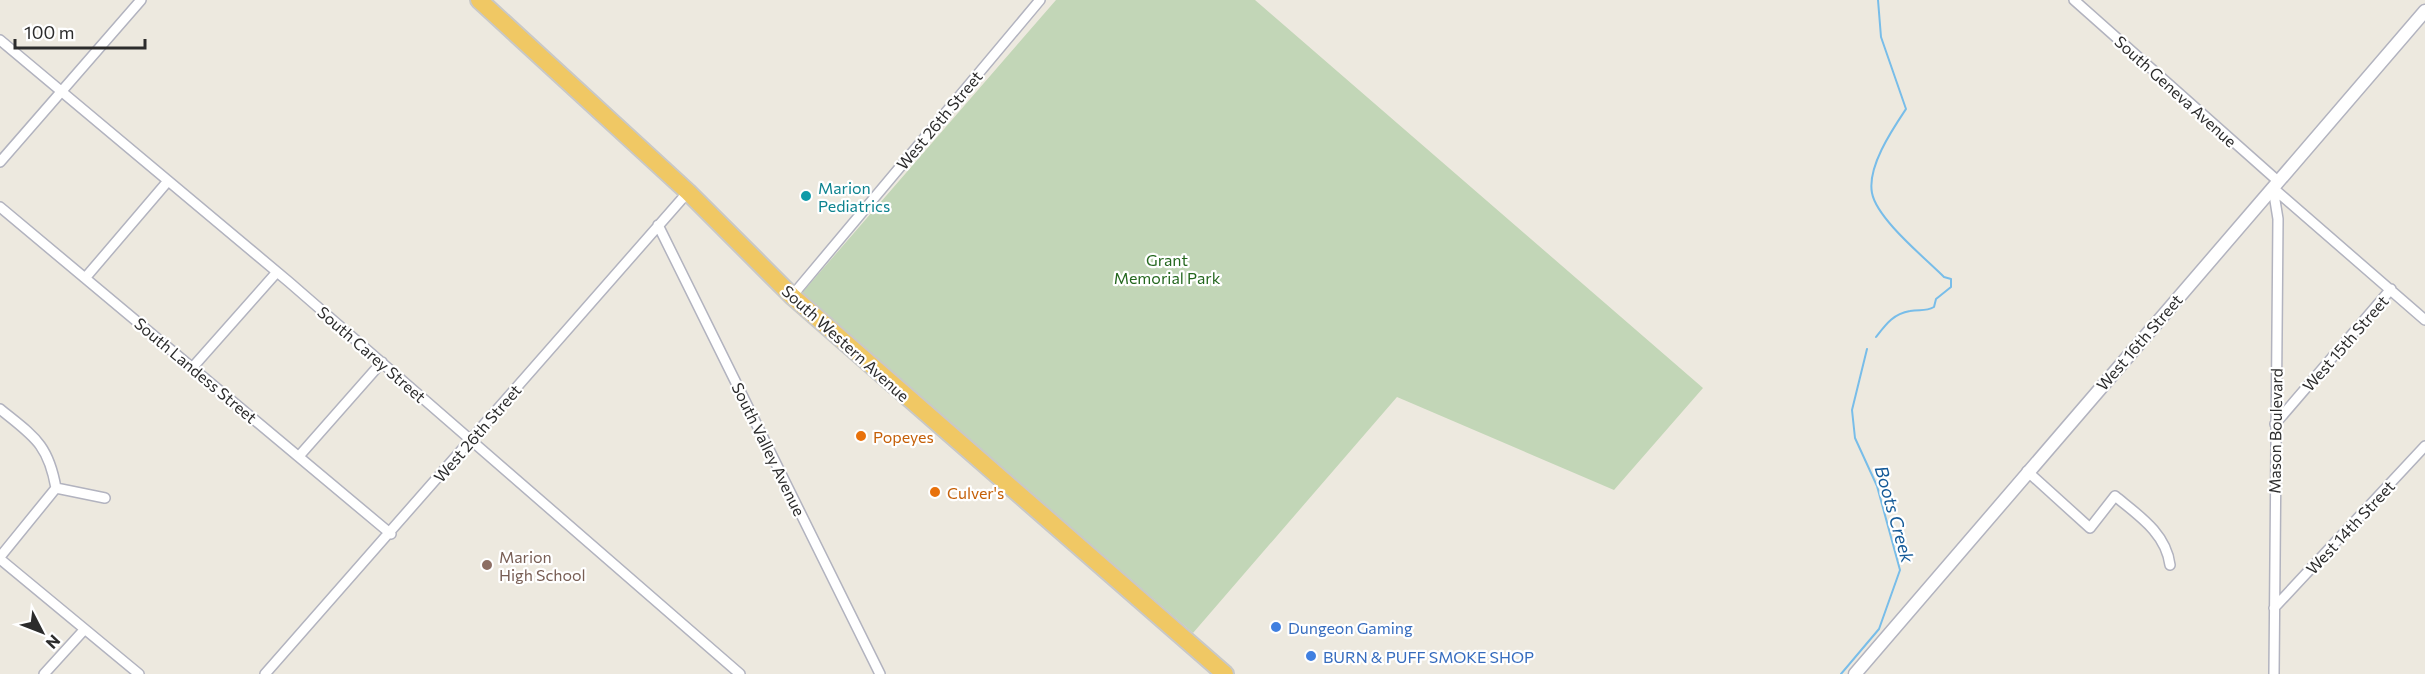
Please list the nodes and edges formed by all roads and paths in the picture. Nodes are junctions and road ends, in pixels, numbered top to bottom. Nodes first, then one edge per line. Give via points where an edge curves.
1 (141, 0) edge
2 (479, 0) edge
3 (1040, 0) edge
4 (2074, 0) edge
5 (2425, 11) edge
6 (0, 40) edge
7 (62, 91) junction
8 (0, 162) edge
9 (168, 181) junction
10 (2276, 185) junction
11 (688, 192) junction
12 (0, 207) edge
13 (658, 225) junction
14 (277, 272) junction
15 (86, 277) junction
16 (2391, 289) junction
17 (792, 296) junction
18 (2425, 320) edge
19 (382, 362) junction
20 (192, 368) junction
21 (0, 409) edge
22 (2275, 424) junction
23 (471, 440) junction
24 (2425, 446) edge
25 (300, 455) junction
26 (2026, 471) junction
27 (56, 488) junction
28 (105, 498) dead end
29 (391, 534) junction
30 (0, 558) edge
31 (2170, 565) dead end
32 (2274, 608) junction
33 (84, 630) junction
34 (44, 674) edge
35 (139, 674) edge
36 (265, 674) edge
37 (740, 674) edge
38 (880, 674) edge
39 (1225, 674) edge
40 (1855, 674) edge
41 (2274, 674) edge

1 - 7 street
2 - 11 highway, South Western Avenue
3 - 17 street, West 26th Street
4 - 10 street, South Geneva Avenue
5 - 10 street, West 16th Street
6 - 7 street, South Carey Street
7 - 8 street
7 - 9 street, South Carey Street
9 - 14 street, South Carey Street
9 - 15 street
10 - 16 street, South Geneva Avenue
10 - 22 street, Mason Boulevard
10 - 26 street, West 16th Street
11 - 13 street, West 26th Street
11 - 17 highway, South Western Avenue
12 - 15 street, South Landess Street
13 - 23 street, West 26th Street
13 - 38 street, South Valley Avenue
14 - 19 street, South Carey Street
14 - 20 street
15 - 20 street, South Landess Street
16 - 18 street, South Geneva Avenue
16 - 22 street, West 15th Street
17 - 39 highway, South Western Avenue
19 - 23 street, South Carey Street
19 - 25 street
20 - 25 street, South Landess Street
21 - 27 street via 38,440 52,464
22 - 32 street, Mason Boulevard
23 - 29 street, West 26th Street
23 - 37 street, South Carey Street
24 - 32 street, West 14th Street
25 - 29 street, South Landess Street
26 - 31 street via 2090,528 2115,496 2161,539
26 - 40 street, West 16th Street
27 - 28 street
27 - 30 street
29 - 36 street, West 26th Street
30 - 33 street
32 - 41 street, Mason Boulevard
33 - 34 street
33 - 35 street

